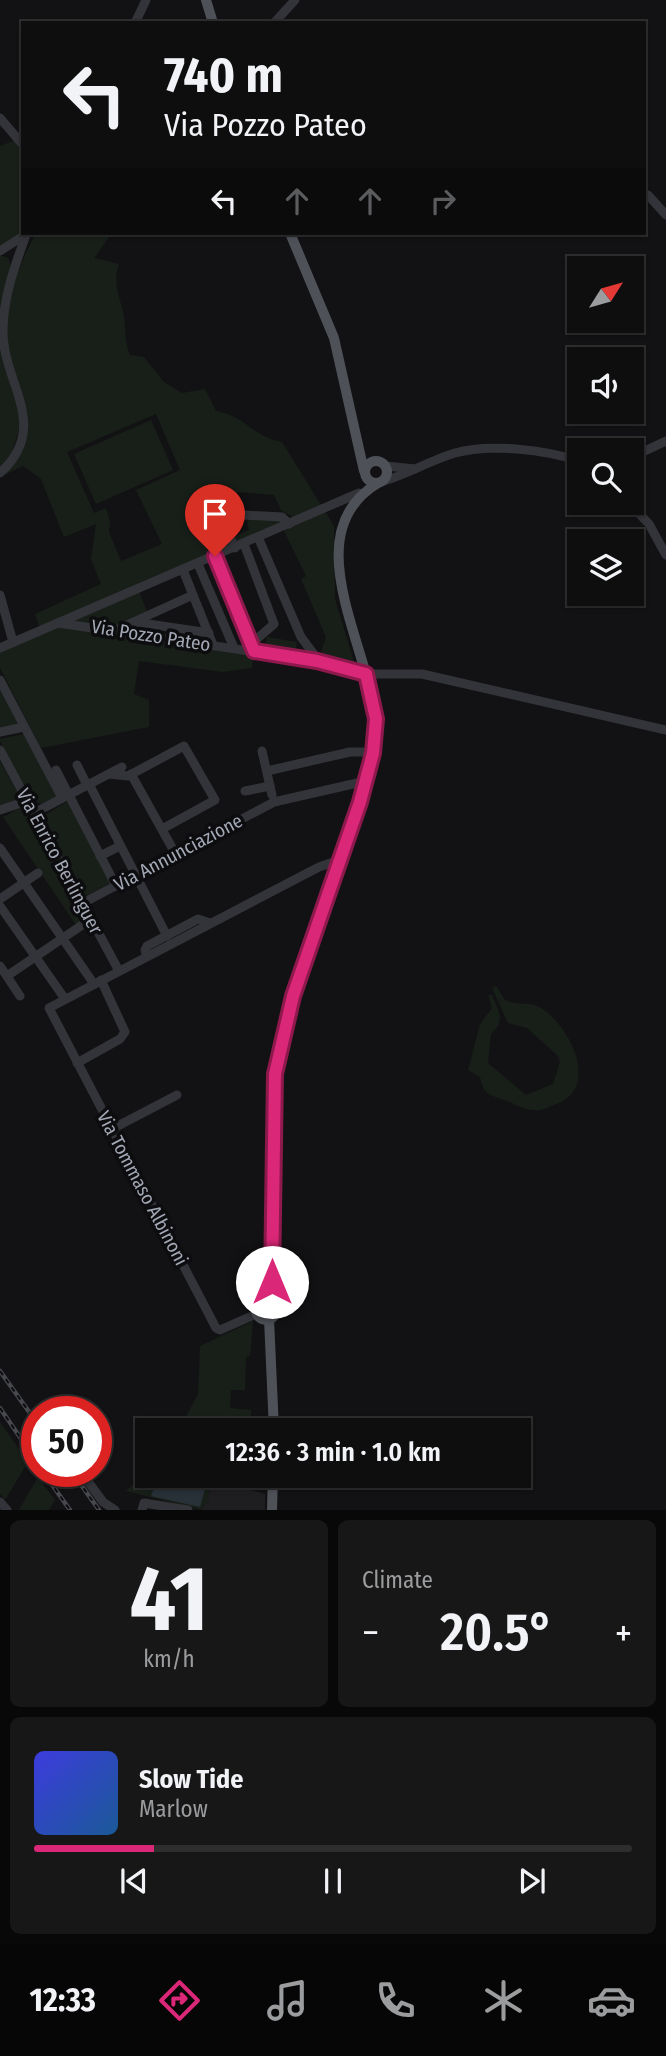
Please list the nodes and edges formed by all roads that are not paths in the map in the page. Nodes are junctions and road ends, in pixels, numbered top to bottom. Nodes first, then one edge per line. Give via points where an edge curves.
1 (146, 0) edge
2 (206, 0) edge
3 (295, 0) edge
4 (136, 21) edge
5 (212, 21) edge
6 (276, 21) edge
7 (0, 118) edge
8 (21, 143) edge
9 (648, 195) dead end
10 (666, 215) edge
11 (25, 235) edge
12 (27, 235) edge
13 (291, 235) edge
14 (0, 251) edge
15 (357, 439) junction
16 (666, 441) edge
17 (644, 451) edge
18 (567, 458) edge
19 (381, 463) junction
20 (417, 469) junction
21 (0, 473) edge
22 (365, 473) junction
23 (381, 482) junction
24 (358, 496) junction
25 (640, 515) edge
26 (289, 524) junction
27 (258, 537) junction
28 (239, 546) junction
29 (666, 555) edge
30 (215, 556) junction
31 (198, 564) junction
32 (183, 570) junction
33 (0, 595) edge
34 (193, 595) junction
35 (3, 620) edge
36 (135, 622) junction
37 (58, 623) junction
38 (117, 630) junction
39 (209, 633) junction
40 (13, 642) junction
41 (214, 645) junction
42 (0, 648) edge
43 (234, 648) junction
44 (252, 648) junction
45 (319, 661) junction
46 (366, 674) junction
47 (0, 680) edge
48 (24, 727) junction
49 (666, 730) edge
50 (0, 732) edge
51 (0, 750) edge
52 (262, 751) dead end
53 (373, 752) junction
54 (77, 765) dead end
55 (122, 767) dead end
56 (56, 770) dead end
57 (267, 771) junction
58 (109, 774) junction
59 (131, 774) junction
60 (366, 781) junction
61 (88, 785) junction
62 (245, 791) dead end
63 (272, 794) junction
64 (65, 796) junction
65 (27, 801) junction
66 (0, 810) edge
67 (34, 813) junction
68 (162, 830) junction
69 (120, 846) junction
70 (0, 848) edge
71 (175, 853) junction
72 (100, 856) junction
73 (339, 860) junction
74 (38, 873) dead end
75 (135, 875) junction
76 (24, 882) junction
77 (116, 886) junction
78 (0, 899) edge
79 (83, 903) junction
80 (0, 906) edge
81 (91, 919) junction
82 (210, 923) junction
83 (167, 936) junction
84 (63, 938) junction
85 (148, 956) junction
86 (36, 957) junction
87 (0, 966) edge
88 (119, 971) junction
89 (7, 976) junction
90 (97, 982) junction
91 (20, 996) dead end
92 (65, 999) junction
93 (77, 1063) junction
94 (177, 1095) dead end
95 (112, 1129) junction
96 (269, 1301) junction
97 (256, 1314) junction
98 (269, 1319) junction
99 (273, 1418) edge
100 (92, 1487) edge
101 (273, 1488) edge
102 (0, 1502) edge
103 (143, 1506) edge
104 (7, 1510) edge
105 (115, 1510) edge
106 (188, 1510) edge
107 (272, 1510) edge

1 - 4 street
2 - 5 main road
3 - 6 street
7 - 8 street
9 - 10 street
11 - 14 street
12 - 21 street via 12,276 2,329 24,421 16,452
13 - 15 main road via 334,338
15 - 19 main road
15 - 22 main road
16 - 17 street
18 - 20 street via 478,448
19 - 20 street
19 - 22 main road via 369,462
19 - 23 main road via 388,472
20 - 23 street
22 - 23 main road via 368,481
22 - 24 main road
23 - 24 main road
24 - 26 street
24 - 46 main road via 342,530 340,563 348,615
25 - 29 street
26 - 27 street
26 - 28 street via 282,517 241,516 224,524
27 - 28 street
27 - 45 street via 301,637
28 - 30 street
28 - 44 street via 274,624
30 - 31 street
30 - 44 street
31 - 32 street
31 - 43 street
32 - 34 street
32 - 37 street
33 - 35 street
34 - 36 street
34 - 39 street
35 - 40 street
36 - 38 street
36 - 39 street, Via Pozzo Pateo
37 - 38 street, Via Pozzo Pateo
37 - 40 street
38 - 41 street, Via Pozzo Pateo
39 - 41 street
40 - 42 street
41 - 43 street, Via Pozzo Pateo
43 - 44 street, Via Pozzo Pateo
44 - 45 street, Via Pozzo Pateo
45 - 46 street, Via Pozzo Pateo
46 - 49 street, Via Pozzo Pateo via 422,674
46 - 53 main road via 376,719
47 - 48 street
48 - 50 street
48 - 64 street
51 - 65 street, Via Enrico Berlinguer
52 - 57 street
53 - 57 street via 350,752
53 - 60 main road
54 - 61 street
55 - 58 street
56 - 64 street
57 - 63 street
58 - 59 street
58 - 61 street
59 - 68 street
59 - 68 street via 184,746 215,800
60 - 63 street
60 - 73 main road
61 - 64 street
61 - 69 street
62 - 63 street
63 - 71 street, Via Annunciazione
64 - 67 street
64 - 72 street
65 - 66 street
65 - 67 street, Via Enrico Berlinguer
67 - 79 street, Via Enrico Berlinguer
68 - 71 street
69 - 72 street
69 - 75 street
70 - 76 street
71 - 75 street, Via Annunciazione
72 - 77 street
73 - 82 street
73 - 96 main road via 293,996 275,1074
74 - 76 street
75 - 77 street, Via Annunciazione
75 - 83 street
76 - 78 street
76 - 84 street
77 - 79 street, Via Annunciazione
79 - 81 street, Via Enrico Berlinguer
80 - 86 street
81 - 84 street
81 - 88 street, Via Enrico Berlinguer
82 - 83 street via 201,918
82 - 85 street
83 - 85 street via 145,947
84 - 86 street
84 - 90 street
85 - 88 street
86 - 89 street
86 - 92 street
87 - 89 street
88 - 90 street
89 - 91 street
90 - 92 street
90 - 93 street via 125,1032
92 - 93 street, Via Tommaso Albinoni via 49,1008
93 - 95 street, Via Tommaso Albinoni
94 - 95 street
95 - 97 street, Via Tommaso Albinoni via 216,1328
96 - 97 main road via 260,1302
96 - 98 main road via 275,1308
97 - 98 main road
98 - 99 main road
100 - 105 street
101 - 107 main road
102 - 104 street
103 - 106 street

